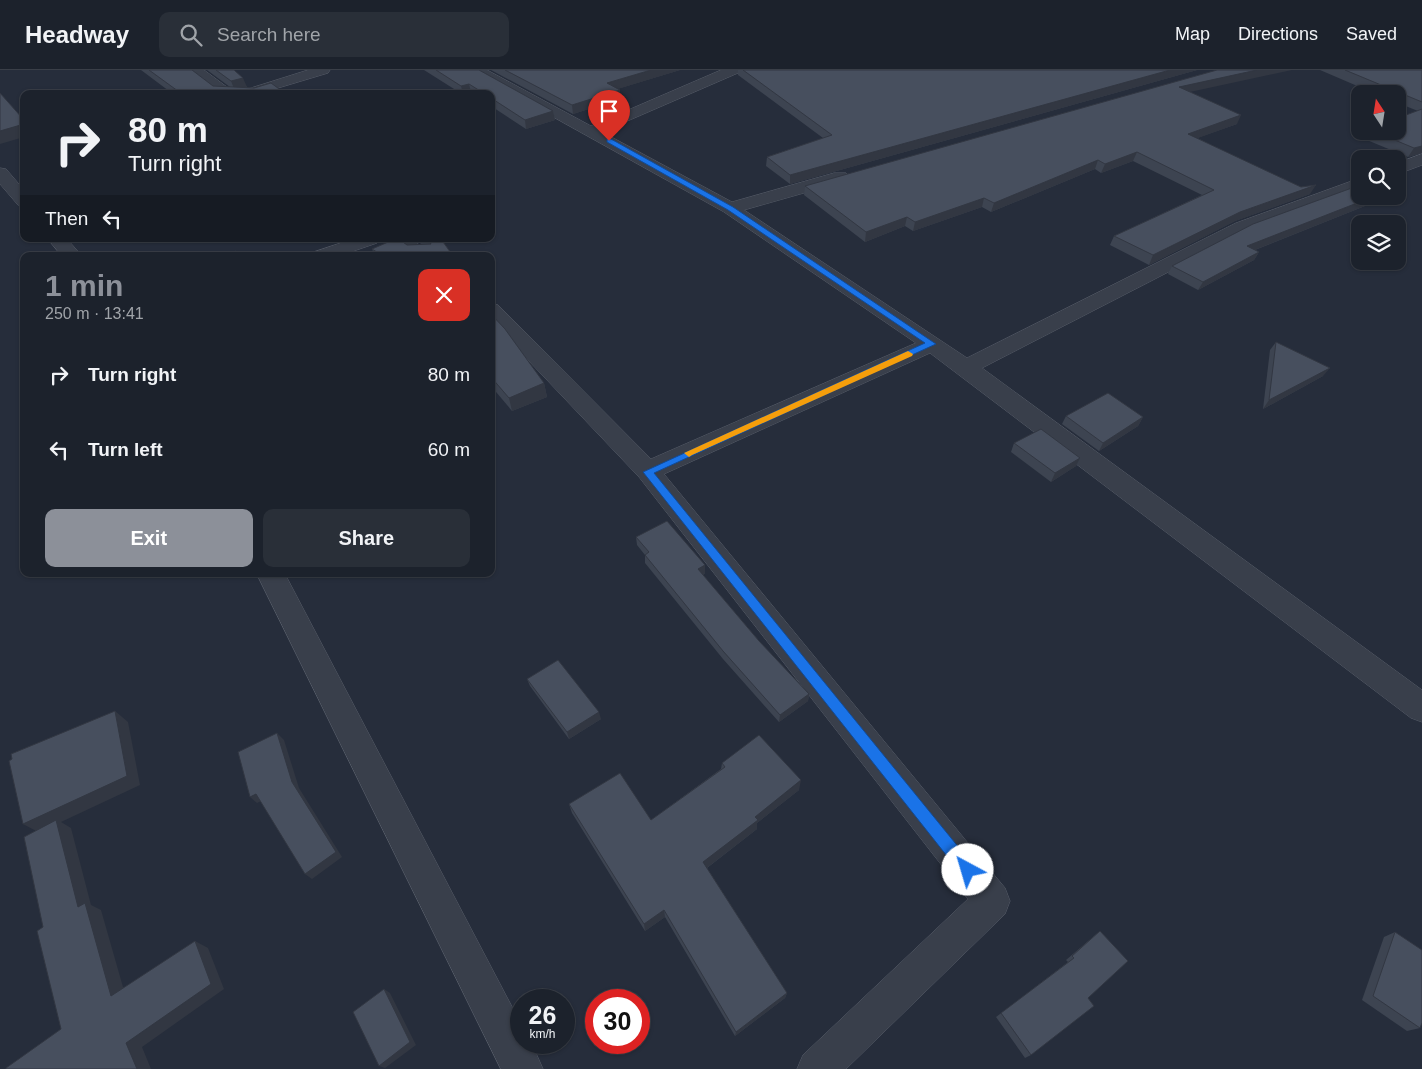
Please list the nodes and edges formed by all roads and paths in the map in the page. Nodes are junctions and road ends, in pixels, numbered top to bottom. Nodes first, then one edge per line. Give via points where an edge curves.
1 (194, 70) edge
2 (324, 70) edge
3 (476, 70) edge
4 (733, 70) edge
5 (222, 90) edge
6 (255, 90) edge
7 (592, 131) junction
8 (1422, 159) edge
9 (1406, 165) edge
10 (855, 173) edge
11 (0, 174) edge
12 (1351, 186) edge
13 (20, 196) edge
14 (730, 208) junction
15 (60, 242) edge
16 (361, 242) edge
17 (405, 242) edge
18 (68, 252) edge
19 (333, 252) edge
20 (418, 252) edge
21 (495, 313) edge
22 (932, 344) junction
23 (966, 367) junction
24 (648, 472) junction
25 (272, 577) edge
26 (1422, 708) edge
27 (523, 1069) edge
28 (817, 1069) edge

1 - 5 street
2 - 6 street
3 - 7 street
4 - 7 street
7 - 14 street
8 - 9 street
10 - 14 street
11 - 13 street
12 - 23 street via 1242,227
14 - 22 street
15 - 18 street
16 - 19 street
17 - 20 street
21 - 24 street
22 - 23 street
22 - 24 street
23 - 26 street
24 - 28 street via 992,900
25 - 27 street

